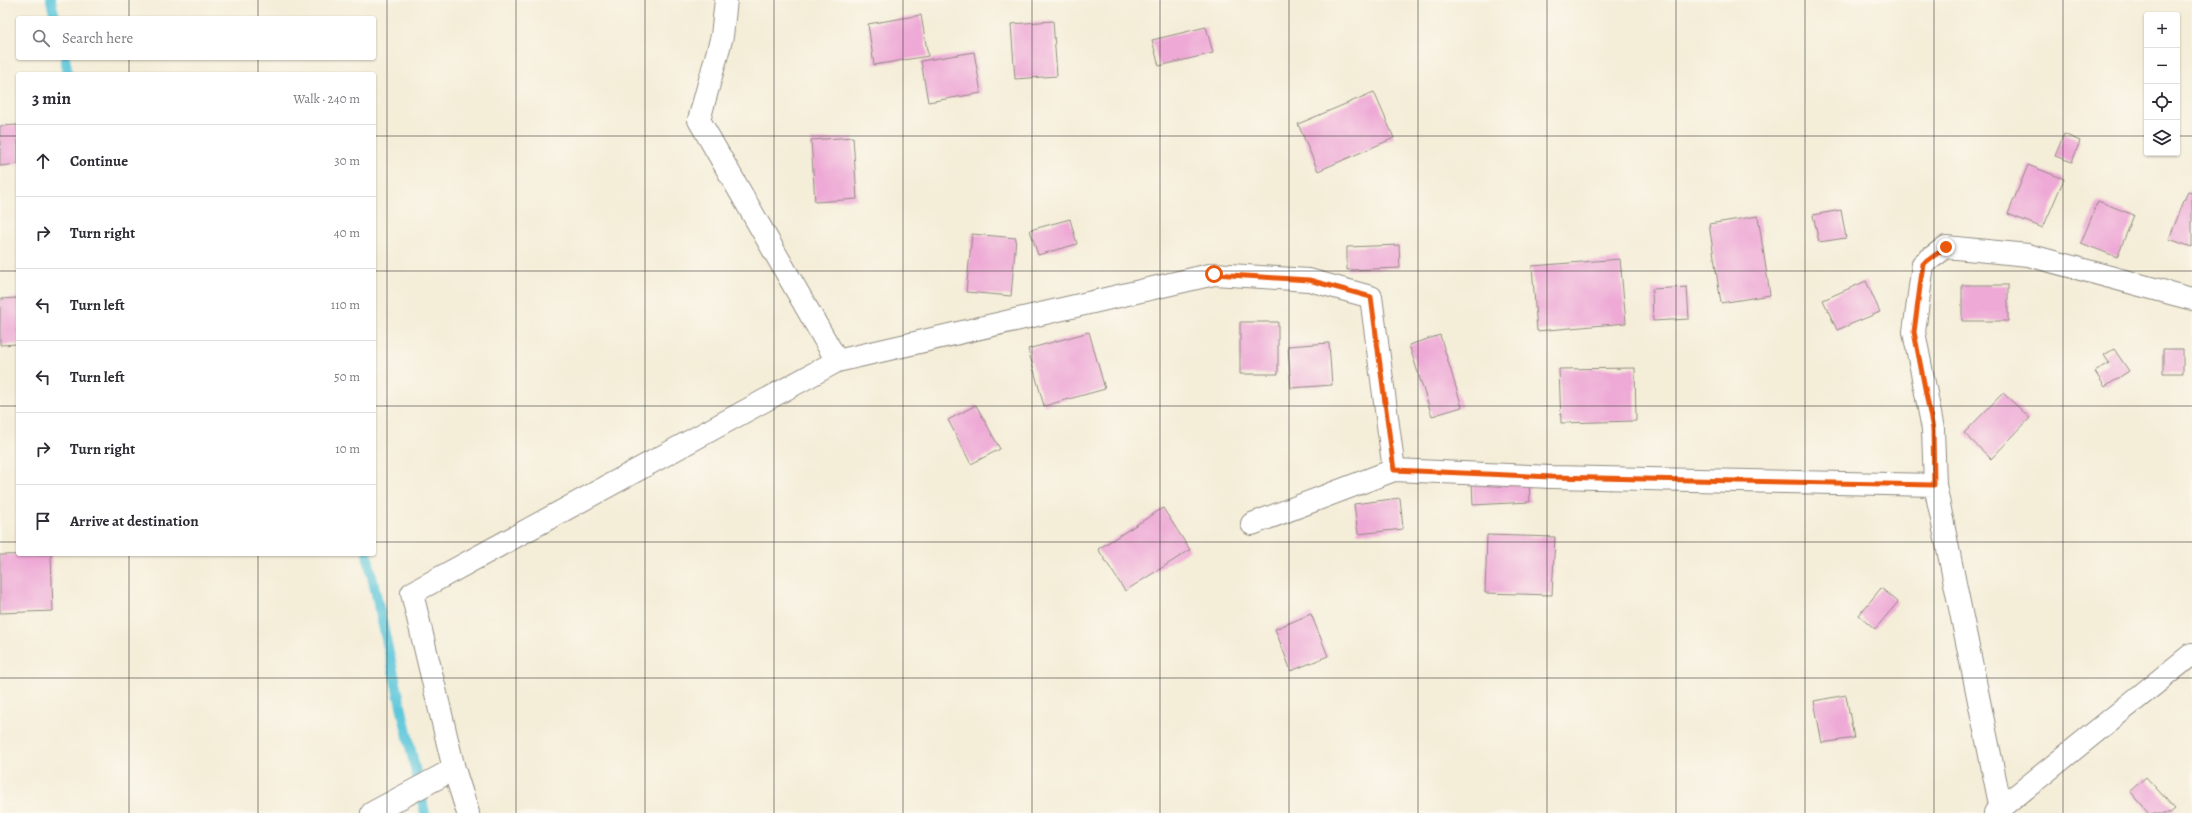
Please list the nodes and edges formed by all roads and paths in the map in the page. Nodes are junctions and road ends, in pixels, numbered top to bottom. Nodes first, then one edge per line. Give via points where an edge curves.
1 (726, 0) edge
2 (2192, 299) edge
3 (837, 361) junction
4 (1394, 470) junction
5 (1934, 485) junction
6 (1252, 524) dead end
7 (2192, 654) edge
8 (454, 769) junction
9 (1998, 811) edge
10 (372, 813) edge
11 (468, 813) edge

1 - 3 street via 722,36 699,120
2 - 5 street via 2028,255 1946,247 1923,264 1914,332 1933,429
3 - 4 street via 1214,274 1309,280 1371,297
3 - 8 street via 412,593
4 - 5 street via 1551,477
4 - 6 street
5 - 9 street
7 - 9 street
8 - 10 street
8 - 11 street

